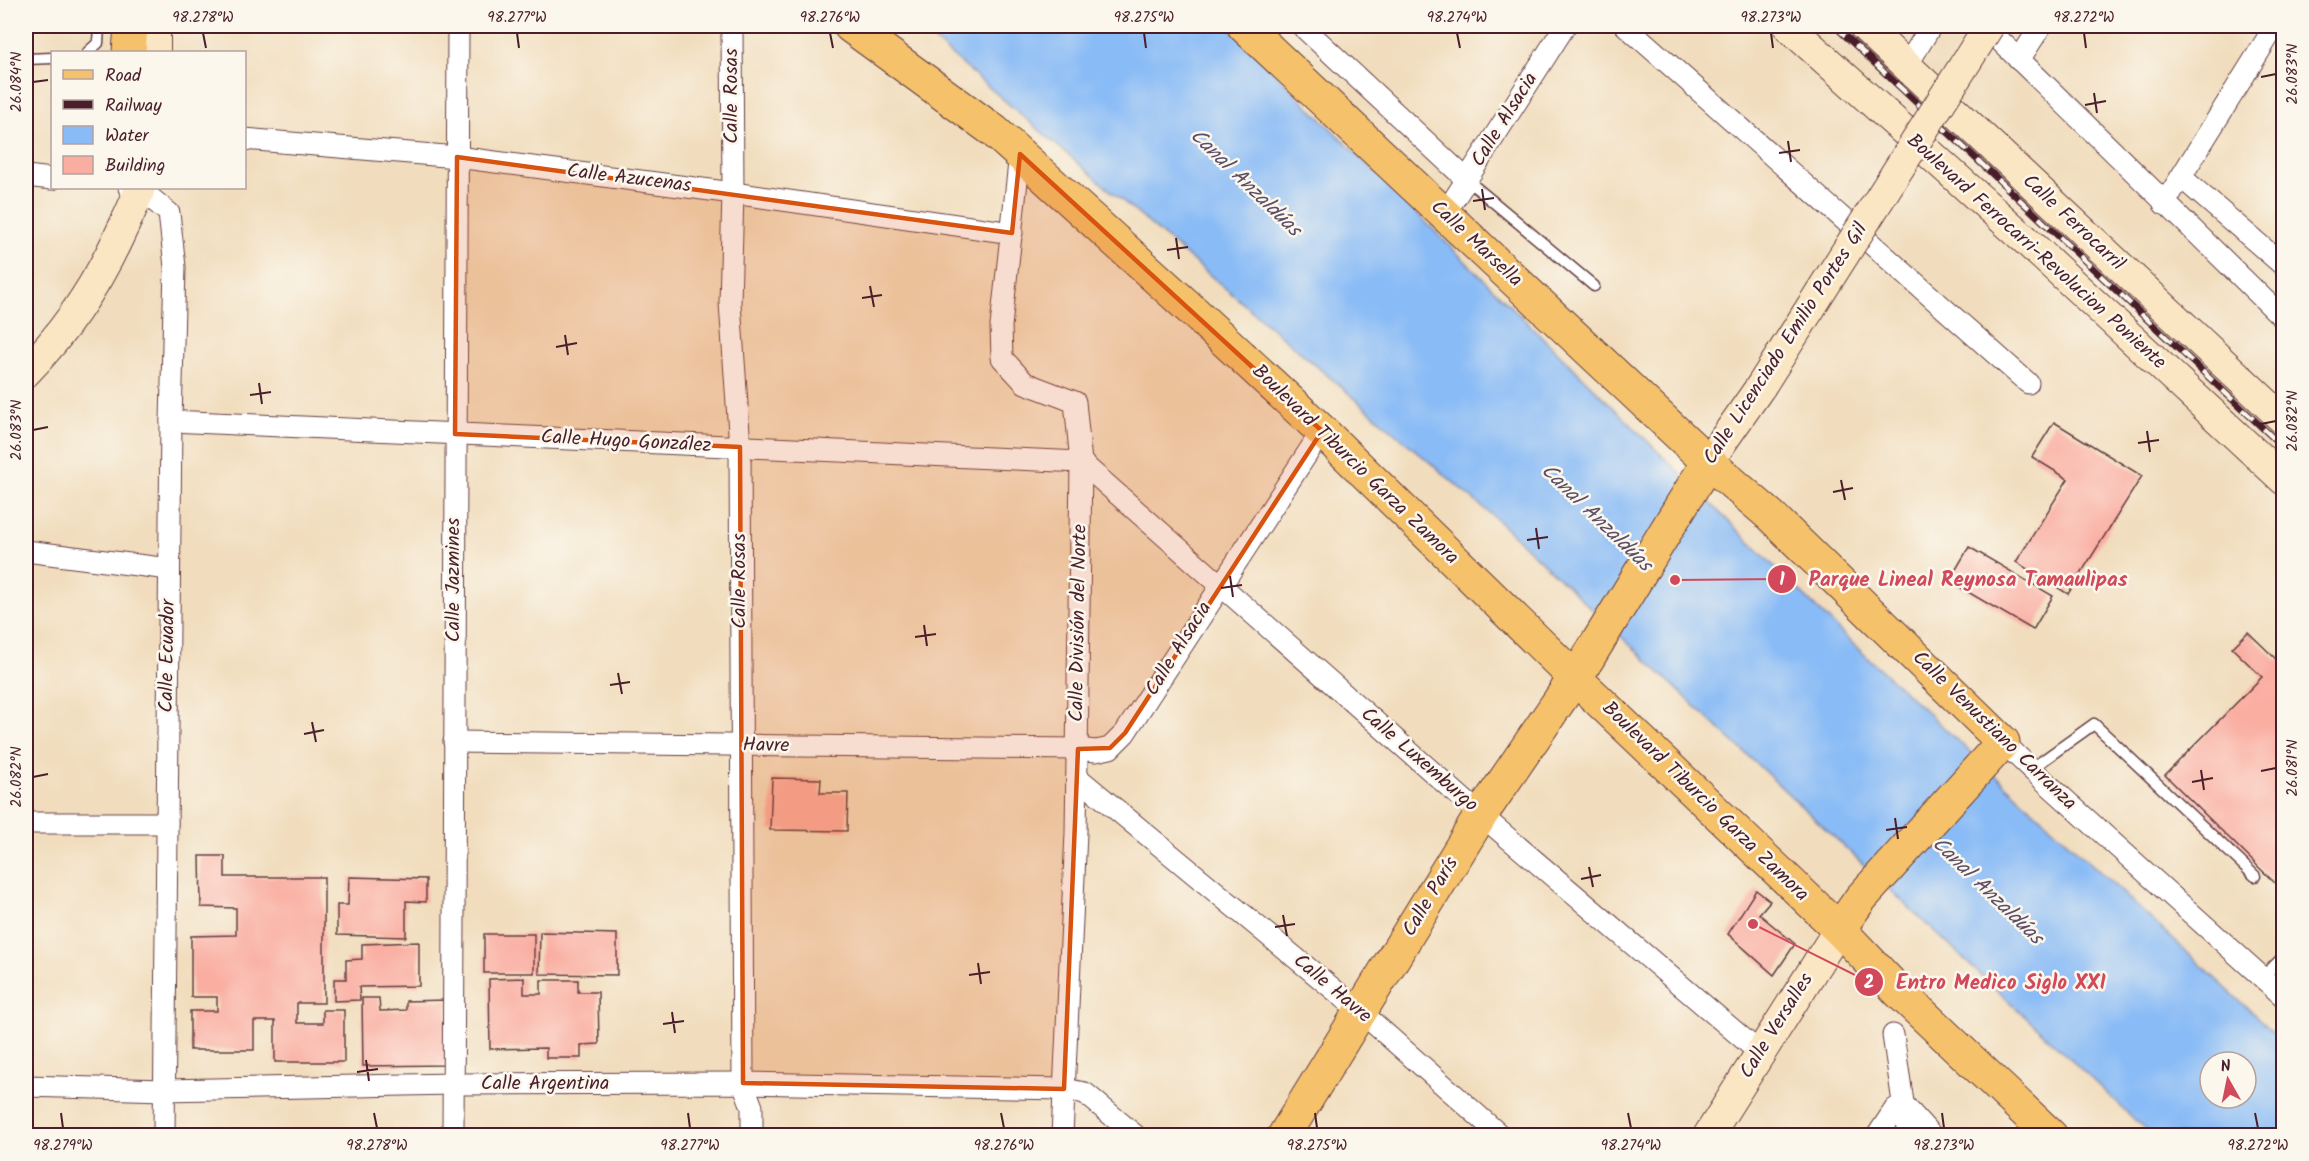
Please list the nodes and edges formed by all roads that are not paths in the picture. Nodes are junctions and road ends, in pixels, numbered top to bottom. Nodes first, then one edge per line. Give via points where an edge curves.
1 (99, 26) edge
2 (131, 26) edge
3 (155, 26) edge
4 (458, 26) edge
5 (732, 26) edge
6 (850, 26) edge
7 (1244, 26) edge
8 (1302, 26) edge
9 (1565, 26) edge
10 (1626, 26) edge
11 (1788, 26) edge
12 (1864, 26) edge
13 (1931, 26) edge
14 (1987, 26) edge
15 (2041, 26) edge
16 (2275, 26) edge
17 (89, 51) edge
18 (129, 51) edge
19 (155, 51) edge
20 (51, 58) edge
21 (26, 59) edge
22 (2019, 60) junction
23 (1906, 67) junction
24 (246, 139) edge
25 (1020, 154) junction
26 (457, 157) junction
27 (26, 176) edge
28 (2181, 177) junction
29 (51, 179) edge
30 (1467, 180) junction
31 (135, 189) edge
32 (136, 189) edge
33 (733, 193) junction
34 (2164, 204) junction
35 (1444, 215) junction
36 (1012, 233) junction
37 (2282, 261) edge
38 (1594, 286) dead end
39 (2283, 319) edge
40 (26, 372) edge
41 (2028, 383) dead end
42 (2283, 420) edge
43 (171, 421) junction
44 (1322, 431) junction
45 (455, 434) junction
46 (740, 447) junction
47 (1081, 462) junction
48 (1702, 473) junction
49 (2283, 480) edge
50 (26, 551) edge
51 (169, 569) junction
52 (1220, 585) junction
53 (1580, 670) junction
54 (454, 742) junction
55 (741, 745) junction
56 (1078, 749) junction
57 (1997, 749) junction
58 (2031, 769) junction
59 (1077, 777) junction
60 (1481, 815) junction
61 (26, 823) edge
62 (167, 824) junction
63 (2255, 876) dead end
64 (1849, 914) junction
65 (2283, 956) edge
66 (2262, 978) junction
67 (2283, 997) edge
68 (1361, 1012) junction
69 (1893, 1035) dead end
70 (1760, 1053) junction
71 (743, 1083) junction
72 (453, 1084) junction
73 (26, 1086) edge
74 (1064, 1089) junction
75 (164, 1090) junction
76 (1903, 1104) junction
77 (164, 1136) edge
78 (453, 1136) edge
79 (752, 1136) edge
80 (1062, 1136) edge
81 (1136, 1136) edge
82 (1284, 1136) edge
83 (1501, 1136) edge
84 (1708, 1136) edge
85 (1877, 1136) edge
86 (1908, 1136) edge
87 (1932, 1136) edge
88 (2051, 1136) edge
89 (2078, 1136) edge

1 - 17 lane via 98,43
2 - 18 main road
3 - 19 street
4 - 26 street, Calle Jazmines
5 - 33 street, Calle Rosas
6 - 25 main road, Boulevard Tiburcio Garza Zamora
7 - 35 main road, Calle Marsella
8 - 30 street
9 - 30 street, Calle Alsacia
10 - 41 street
11 - 49 street, Boulevard Ferrocarri-Revolucion Poniente
12 - 23 street, Calle Ferrocarril
13 - 23 street
14 - 22 street
14 - 48 street, Calle Licenciado Emilio Portes Gil, bridge
15 - 22 street
16 - 28 street
20 - 21 lane
22 - 34 street
23 - 42 street, Calle Ferrocarril
24 - 26 street, Calle Azucenas
25 - 36 street, Calle División del Norte
25 - 44 main road, Boulevard Tiburcio Garza Zamora
26 - 33 street, Calle Azucenas
26 - 45 street, Calle Jazmines
27 - 29 street
28 - 34 street
28 - 37 street
30 - 35 street, Calle Alsacia
30 - 38 lane
31 - 40 street via 111,253 91,291 63,331
32 - 43 street, Calle Ecuador via 169,213 175,267
33 - 36 street, Calle Azucenas
33 - 46 street, Calle Rosas via 730,303
34 - 39 street
35 - 48 main road, Calle Marsella
36 - 47 street, Calle División del Norte via 1001,326 1002,358 1024,382 1075,402
43 - 45 street, Calle Hugo González
43 - 51 street, Calle Ecuador
44 - 52 street, Calle Alsacia
44 - 53 main road, Boulevard Tiburcio Garza Zamora
45 - 46 street, Calle Hugo González
45 - 54 street, Calle Jazmines
46 - 47 street, Calle Hugo González
46 - 55 street, Calle Rosas
47 - 52 street, Calle Luxemburgo
47 - 56 street, Calle División del Norte
48 - 53 main road, Calle Licenciado Emilio Portes Gil
48 - 57 main road, Calle Venustiano Carranza via 1771,516
50 - 51 street
51 - 62 street, Calle Ecuador
52 - 56 street, Calle Alsacia via 1125,733 1110,748
52 - 60 street, Calle Luxemburgo
53 - 60 main road, Calle París
53 - 64 main road, Boulevard Tiburcio Garza Zamora
54 - 55 street, Havre
54 - 72 street, Calle Jazmines
55 - 56 street, Havre
55 - 71 street, Calle Rosas
56 - 59 street, Calle División del Norte
57 - 58 street, Calle Venustiano Carranza
57 - 64 main road, Calle Versalles
58 - 63 lane via 2094,724
58 - 66 street, Calle Venustiano Carranza
59 - 68 street, Calle Havre
59 - 74 street, Calle División del Norte
60 - 68 main road, Calle París
60 - 70 street, Calle Luxemburgo
61 - 62 street
62 - 75 street, Calle Ecuador
64 - 70 street, Calle Versalles
64 - 88 main road via 1898,991
64 - 89 main road, Boulevard Tiburcio Garza Zamora
65 - 66 lane
66 - 67 street, Calle Venustiano Carranza
68 - 82 main road, Calle París
68 - 83 street, Calle Havre
69 - 76 street
70 - 84 street, Calle Versalles
71 - 72 street, Calle Argentina
71 - 74 street, Calle Argentina
71 - 79 street, Calle Rosas via 752,1107
72 - 75 street, Calle Argentina
72 - 78 street, Calle Jazmines
73 - 75 street, Calle Argentina
74 - 80 street, Calle División del Norte
74 - 81 street, Calle Argentina via 1085,1093
75 - 77 street, Calle Ecuador
76 - 85 street via 1895,1109
76 - 86 street
76 - 87 street

